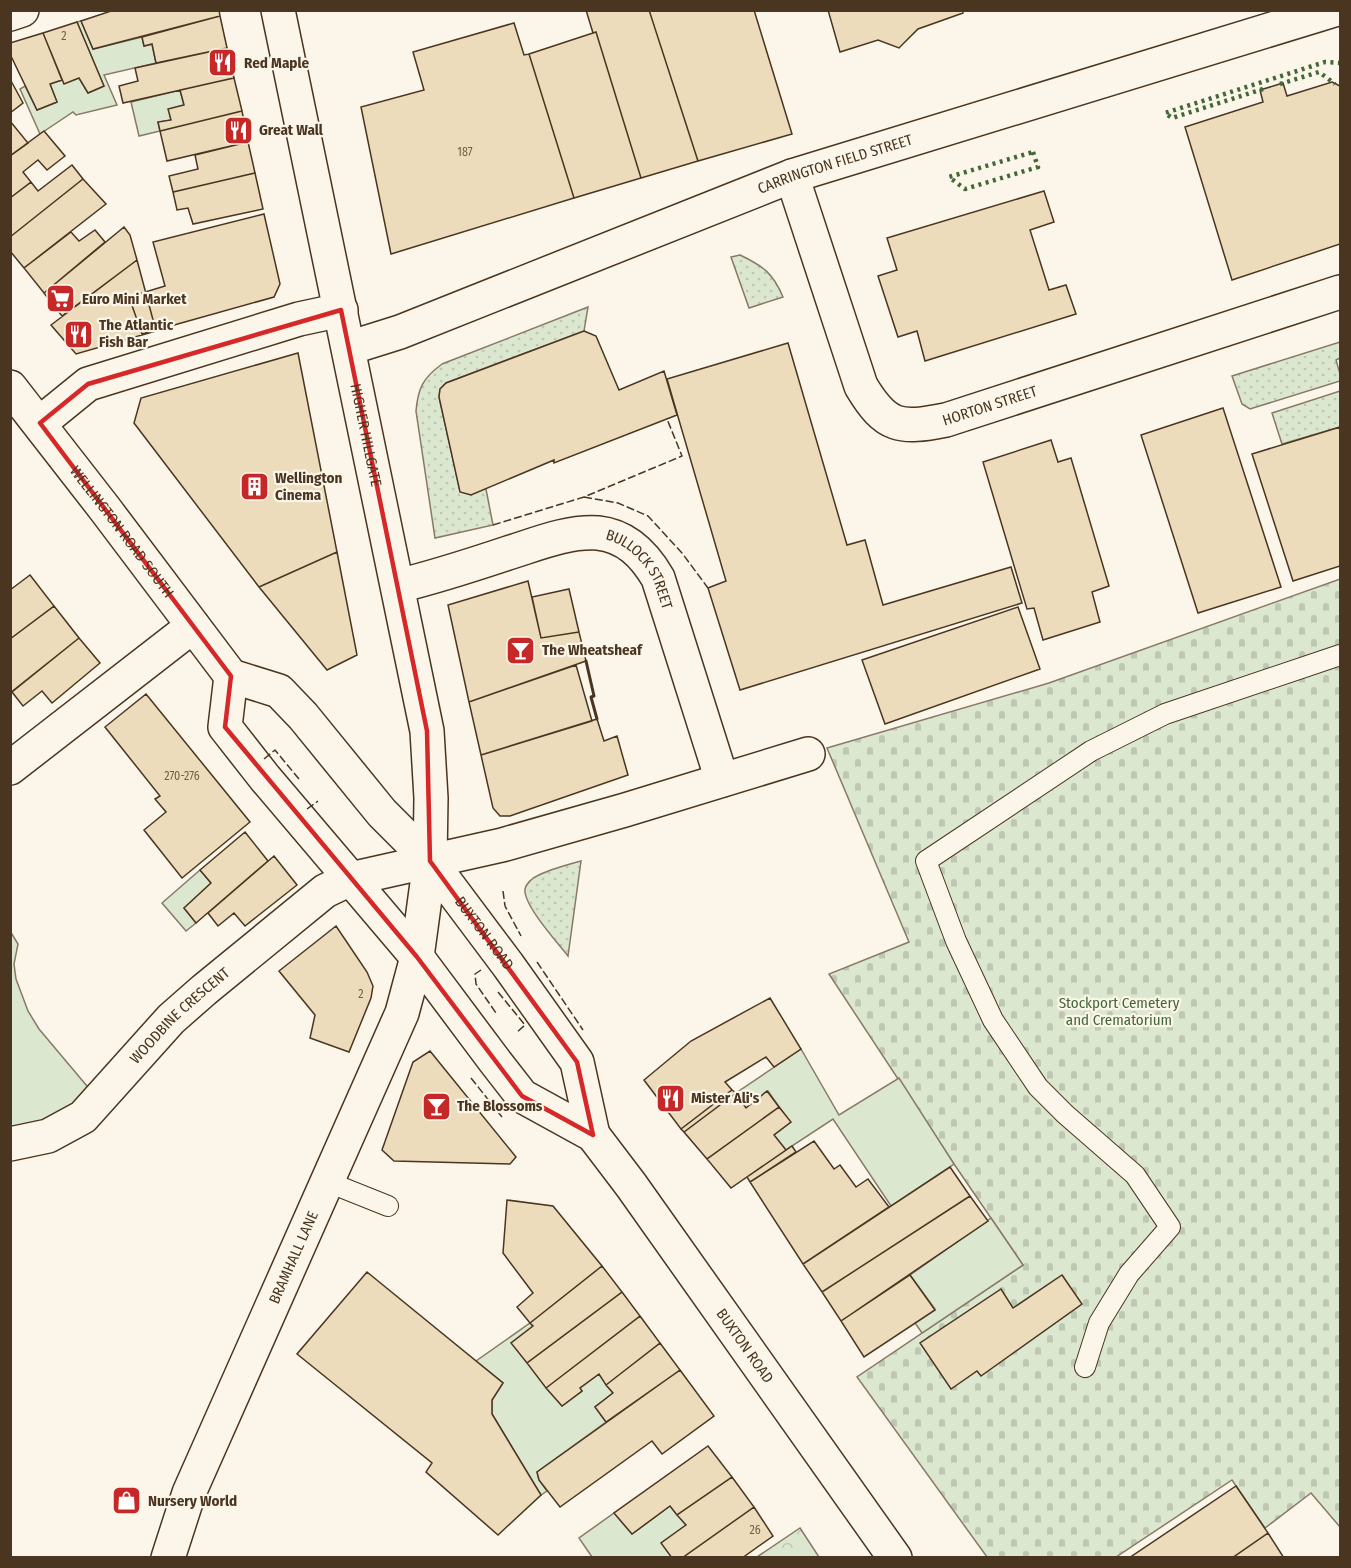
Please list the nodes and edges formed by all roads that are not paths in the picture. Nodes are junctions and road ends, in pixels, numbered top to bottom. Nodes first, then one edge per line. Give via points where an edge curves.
1 (22, 10) edge
2 (278, 10) edge
3 (1335, 10) edge
4 (10, 14) edge
5 (792, 176) junction
6 (1341, 292) edge
7 (341, 310) junction
8 (349, 348) junction
9 (10, 387) edge
10 (39, 423) junction
11 (398, 586) junction
12 (193, 626) junction
13 (1341, 655) edge
14 (231, 676) junction
15 (808, 754) dead end
16 (10, 768) edge
17 (722, 780) junction
18 (430, 861) junction
19 (350, 879) junction
20 (417, 957) junction
21 (593, 1135) junction
22 (10, 1144) edge
23 (328, 1182) junction
24 (388, 1206) dead end
25 (1084, 1367) dead end
26 (168, 1557) edge
27 (895, 1557) edge

1 - 4 main road
2 - 7 main road, HIGHER HILLGATE
3 - 5 main road, CARRINGTON FIELD STREET
5 - 6 main road, HORTON STREET via 861,386 873,406 899,424 946,420
5 - 8 main road, CARRINGTON FIELD STREET via 400,332
7 - 8 main road, HIGHER HILLGATE
7 - 10 main road via 299,319 88,384
8 - 11 main road, HIGHER HILLGATE
9 - 10 main road, WELLINGTON ROAD SOUTH
10 - 12 main road, WELLINGTON ROAD SOUTH
11 - 17 main road, BULLOCK STREET via 561,537 598,534 628,543 644,557 658,578
11 - 18 main road, HIGHER HILLGATE via 427,731
12 - 14 main road, WELLINGTON ROAD SOUTH
12 - 16 main road
13 - 25 lane via 1165,714 1091,751 926,861 956,941 993,1020 1038,1087 1135,1175 1170,1227 1117,1293 1099,1323
14 - 18 main road via 279,691 382,813
14 - 19 main road via 225,727
15 - 17 main road
17 - 18 main road via 513,842
18 - 19 main road, WOODBINE CRESCENT
18 - 20 main road, HIGHER HILLGATE
18 - 21 main road, BUXTON ROAD via 577,1062
19 - 20 main road
19 - 22 main road, WOODBINE CRESCENT via 325,891 171,1019 83,1117 48,1136
20 - 21 main road, BUXTON ROAD via 522,1096
20 - 23 main road, BRAMHALL LANE via 402,1012
21 - 27 main road, BUXTON ROAD
23 - 24 lane
23 - 26 main road, BRAMHALL LANE via 189,1493

